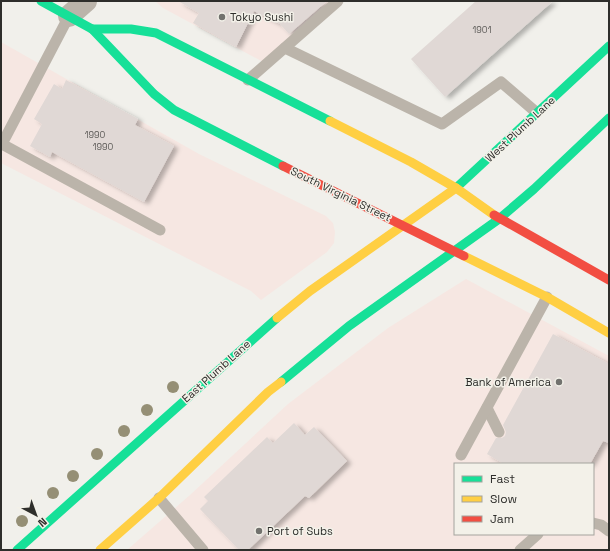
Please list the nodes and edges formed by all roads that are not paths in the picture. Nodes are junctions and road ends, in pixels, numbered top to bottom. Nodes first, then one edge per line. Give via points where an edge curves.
1 (41, 1) edge
2 (86, 1) edge
3 (338, 1) edge
4 (69, 16) junction
5 (92, 29) junction
6 (609, 46) edge
7 (285, 48) junction
8 (248, 80) junction
9 (537, 113) junction
10 (609, 118) edge
11 (456, 188) junction
12 (428, 208) joint
13 (499, 219) junction
14 (403, 226) junction
15 (160, 230) dead end
16 (453, 251) junction
17 (609, 280) edge
18 (547, 297) junction
19 (609, 333) edge
20 (487, 408) junction
21 (499, 432) dead end
22 (461, 455) dead end
23 (159, 498) junction
24 (594, 523) edge
25 (609, 532) edge
26 (537, 535) edge
27 (524, 549) edge
28 (17, 550) edge
29 (100, 550) edge
30 (203, 550) edge

1 - 4 main road, South Virginia Street
2 - 4 street
3 - 7 lane
4 - 5 main road, South Virginia Street
4 - 15 lane via 2,144
5 - 8 main road, South Virginia Street via 131,29 156,33
5 - 14 main road, South Virginia Street via 154,94 174,110
6 - 9 main road, West Plumb Lane
7 - 8 lane
7 - 9 lane via 442,124 501,82
8 - 11 main road, South Virginia Street
9 - 11 main road, West Plumb Lane
10 - 13 main road
11 - 12 main road, West Plumb Lane
11 - 13 main road, South Virginia Street
12 - 14 main road, East Plumb Lane
13 - 16 main road
13 - 17 main road, South Virginia Street
14 - 16 main road, South Virginia Street
14 - 28 main road, East Plumb Lane via 276,319
16 - 18 main road, South Virginia Street
16 - 23 main road via 350,326 268,392
18 - 19 main road, South Virginia Street
18 - 20 lane
20 - 21 lane
20 - 22 lane
23 - 29 main road
23 - 30 lane
24 - 25 lane via 601,525
26 - 27 lane

